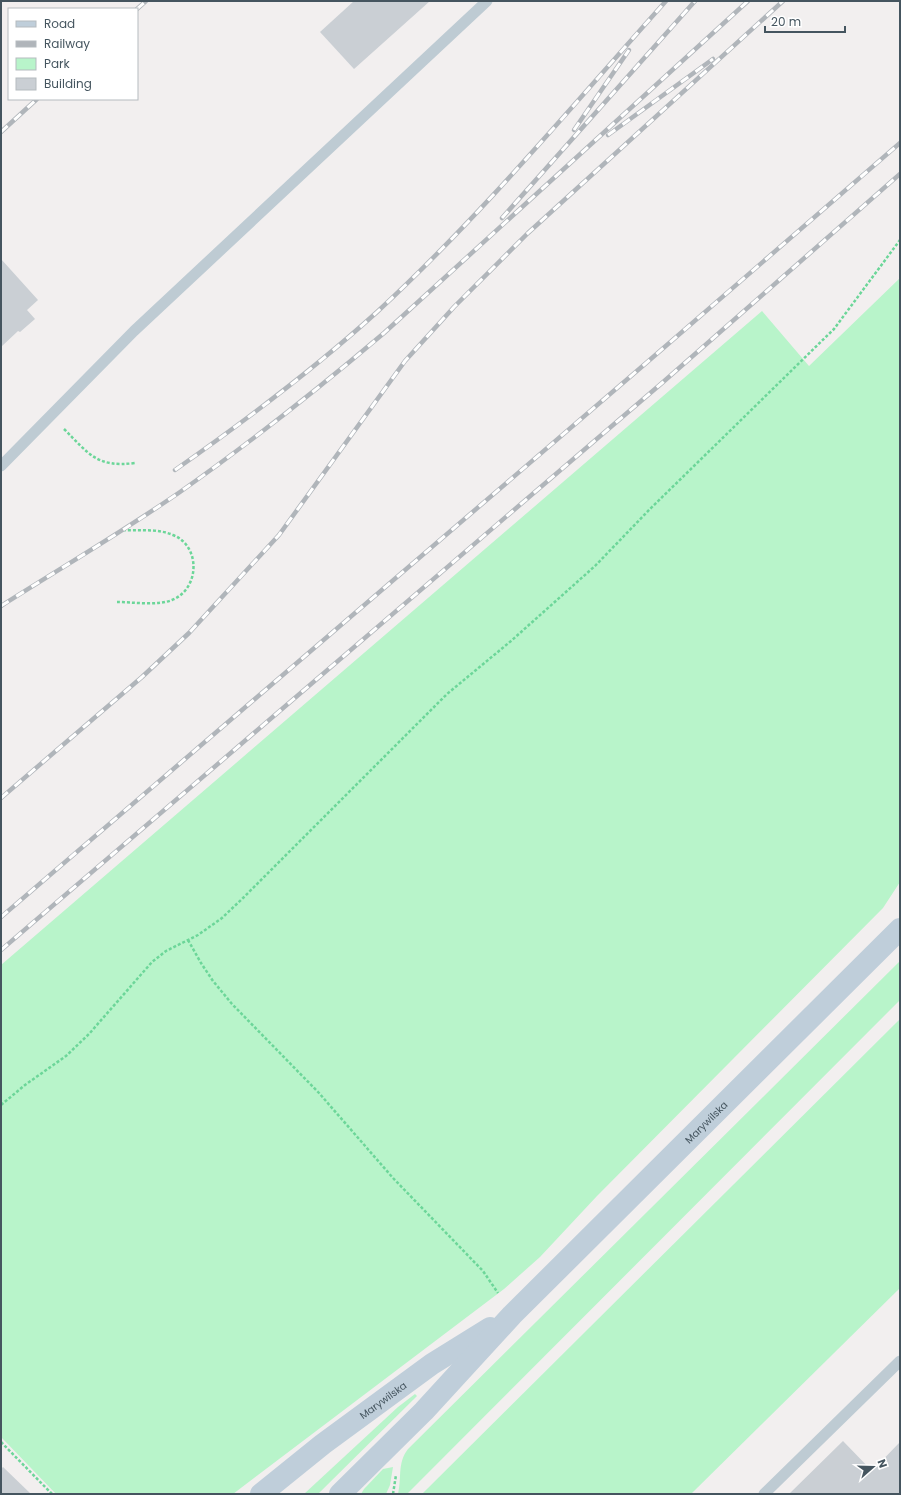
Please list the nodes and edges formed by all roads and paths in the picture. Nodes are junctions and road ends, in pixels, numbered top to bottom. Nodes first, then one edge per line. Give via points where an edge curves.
1 (487, 1) edge
2 (900, 240) edge
3 (50, 416) junction
4 (135, 464) dead end
5 (1, 466) edge
6 (121, 530) dead end
7 (117, 602) dead end
8 (900, 929) edge
9 (188, 940) junction
10 (1, 1105) edge
11 (512, 1315) junction
12 (900, 1361) edge
13 (1, 1442) edge
14 (52, 1494) edge
15 (261, 1494) edge
16 (340, 1494) edge
17 (764, 1494) edge

1 - 3 lane via 134,331
2 - 9 path via 834,329 650,508 596,566 447,694 222,918
3 - 4 path via 94,458 107,464
3 - 5 lane
6 - 7 path via 158,531 174,535 191,553 194,569 190,585 171,601
8 - 11 main road, Marywilska
9 - 10 path via 166,951 152,962 89,1034 66,1056
9 - 11 path via 213,981 232,1004 319,1093 392,1178 484,1271
11 - 15 main road, Marywilska via 432,1364
11 - 16 main road, Marywilska via 424,1411
12 - 17 lane
13 - 14 path

